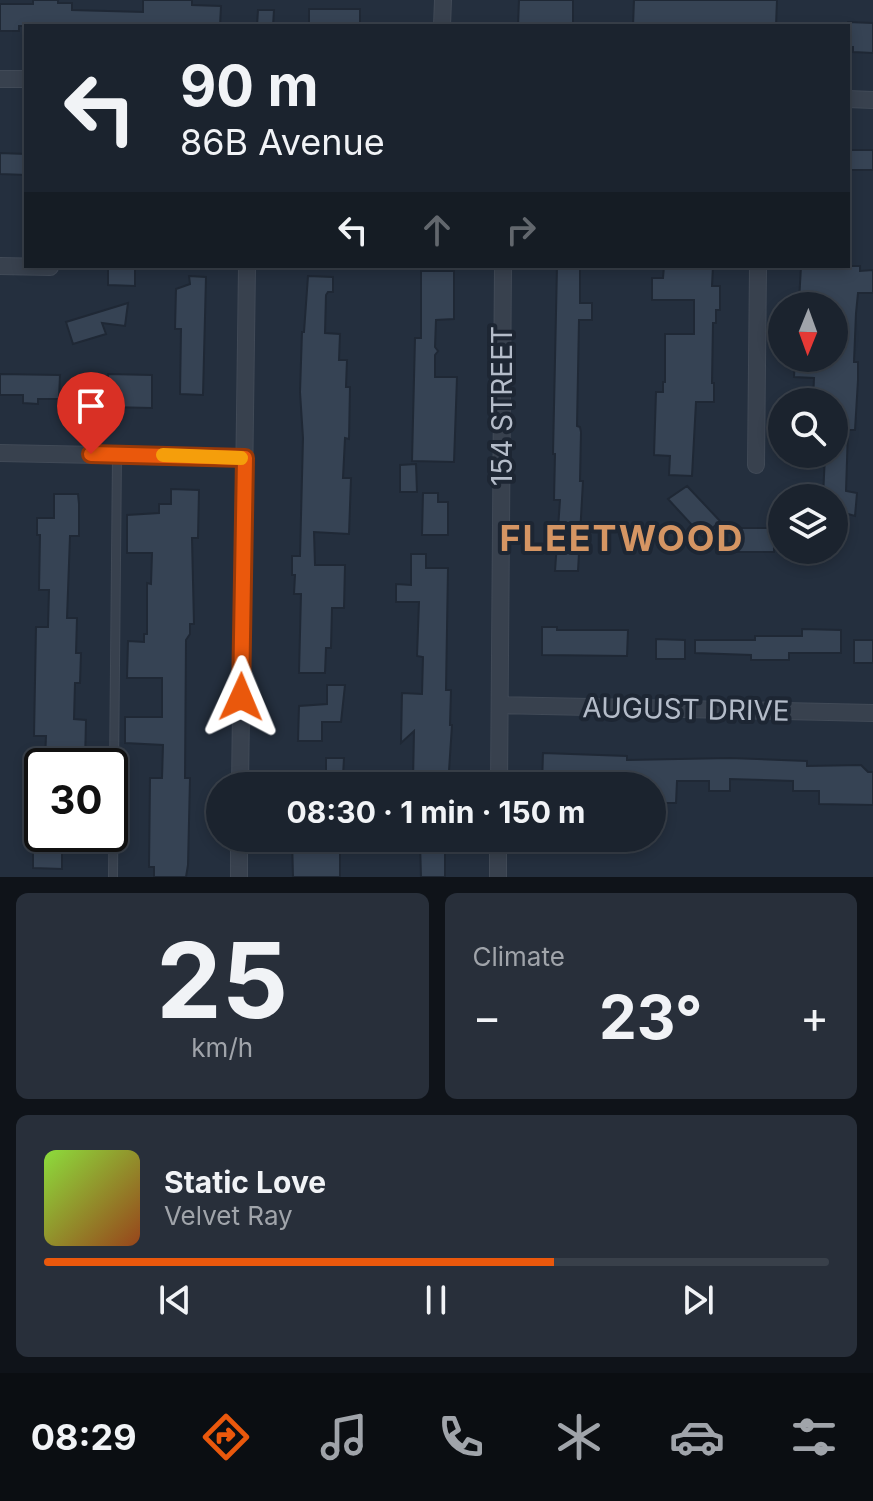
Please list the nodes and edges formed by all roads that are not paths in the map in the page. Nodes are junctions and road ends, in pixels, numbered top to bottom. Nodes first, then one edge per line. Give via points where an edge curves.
1 (443, 0) edge
2 (442, 24) edge
3 (0, 79) edge
4 (24, 79) edge
5 (850, 99) edge
6 (873, 100) edge
7 (0, 266) edge
8 (24, 266) edge
9 (247, 268) edge
10 (503, 268) edge
11 (758, 268) edge
12 (0, 453) edge
13 (117, 455) junction
14 (245, 458) junction
15 (756, 465) dead end
16 (500, 705) junction
17 (873, 713) edge
18 (240, 772) edge
19 (499, 772) edge
20 (239, 852) edge
21 (498, 852) edge
22 (113, 877) edge
23 (239, 877) edge
24 (498, 877) edge

1 - 2 street
3 - 4 street
5 - 6 street
7 - 8 street
9 - 14 street
10 - 16 street, 154 STREET
11 - 15 street
12 - 13 street
13 - 14 street
13 - 22 lane
14 - 18 street
16 - 17 street, AUGUST DRIVE
16 - 19 street, 154 STREET
20 - 23 street
21 - 24 street

